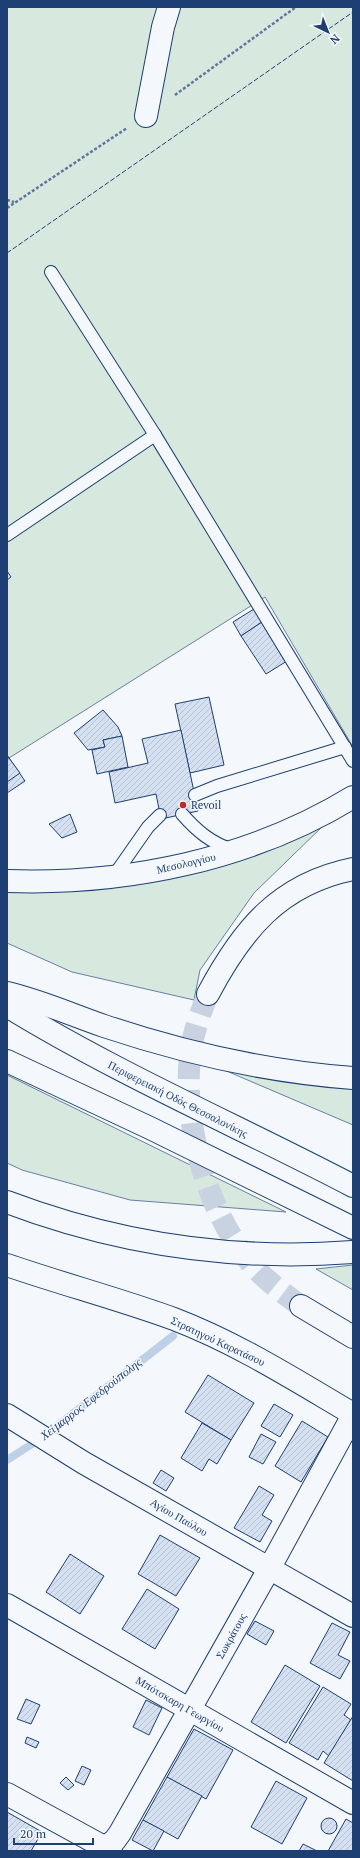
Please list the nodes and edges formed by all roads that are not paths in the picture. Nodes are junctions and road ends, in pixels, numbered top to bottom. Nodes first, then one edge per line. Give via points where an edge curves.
1 (168, 7) edge
2 (146, 116) dead end
3 (51, 272) dead end
4 (155, 436) junction
5 (7, 535) edge
6 (345, 747) junction
7 (353, 761) edge
8 (195, 795) dead end
9 (353, 797) edge
10 (182, 814) dead end
11 (160, 815) dead end
12 (234, 851) junction
13 (353, 869) edge
14 (113, 877) junction
15 (7, 881) edge
16 (7, 993) edge
17 (208, 994) tunnel mouth
18 (7, 1006) edge
19 (7, 1061) edge
20 (353, 1078) edge
21 (353, 1186) edge
22 (7, 1202) edge
23 (353, 1228) edge
24 (353, 1252) edge
25 (7, 1265) edge
26 (301, 1306) tunnel mouth
27 (353, 1337) edge
28 (353, 1414) edge
29 (7, 1415) edge
30 (269, 1569) junction
31 (7, 1605) edge
32 (353, 1616) edge
33 (190, 1710) junction
34 (7, 1794) edge
35 (353, 1803) edge
36 (106, 1850) edge

1 - 2 main road
3 - 4 lane
4 - 5 lane
4 - 6 lane
6 - 7 lane
6 - 8 lane
9 - 12 main road, Μεσολογγίου via 303,824
10 - 12 lane via 201,834
11 - 14 lane via 148,827
12 - 14 main road, Μεσολογγίου
13 - 17 main road via 316,879 271,906 239,942 220,969
14 - 15 main road, Μεσολογγίου via 69,881
16 - 20 main road via 32,999 103,1026 178,1048 263,1067
18 - 21 main road, Περιφερειακή Οδός Θεσσαλονίκης via 110,1065
19 - 23 main road
22 - 24 main road via 99,1231 198,1249 246,1254
25 - 28 main road, Στρατηγού Καρατάσου via 174,1319 268,1365
26 - 27 main road
28 - 30 main road, Σωκράτους
29 - 30 main road, Αγίου Παύλου via 84,1463
30 - 32 main road, Αγίου Παύλου
30 - 33 main road, Σωκράτους
31 - 33 main road, Μπότσκαρη Γεωργίου
33 - 35 main road, Μπότσκαρη Γεωργίου
33 - 36 main road, Σωκράτους via 120,1833
34 - 36 main road

